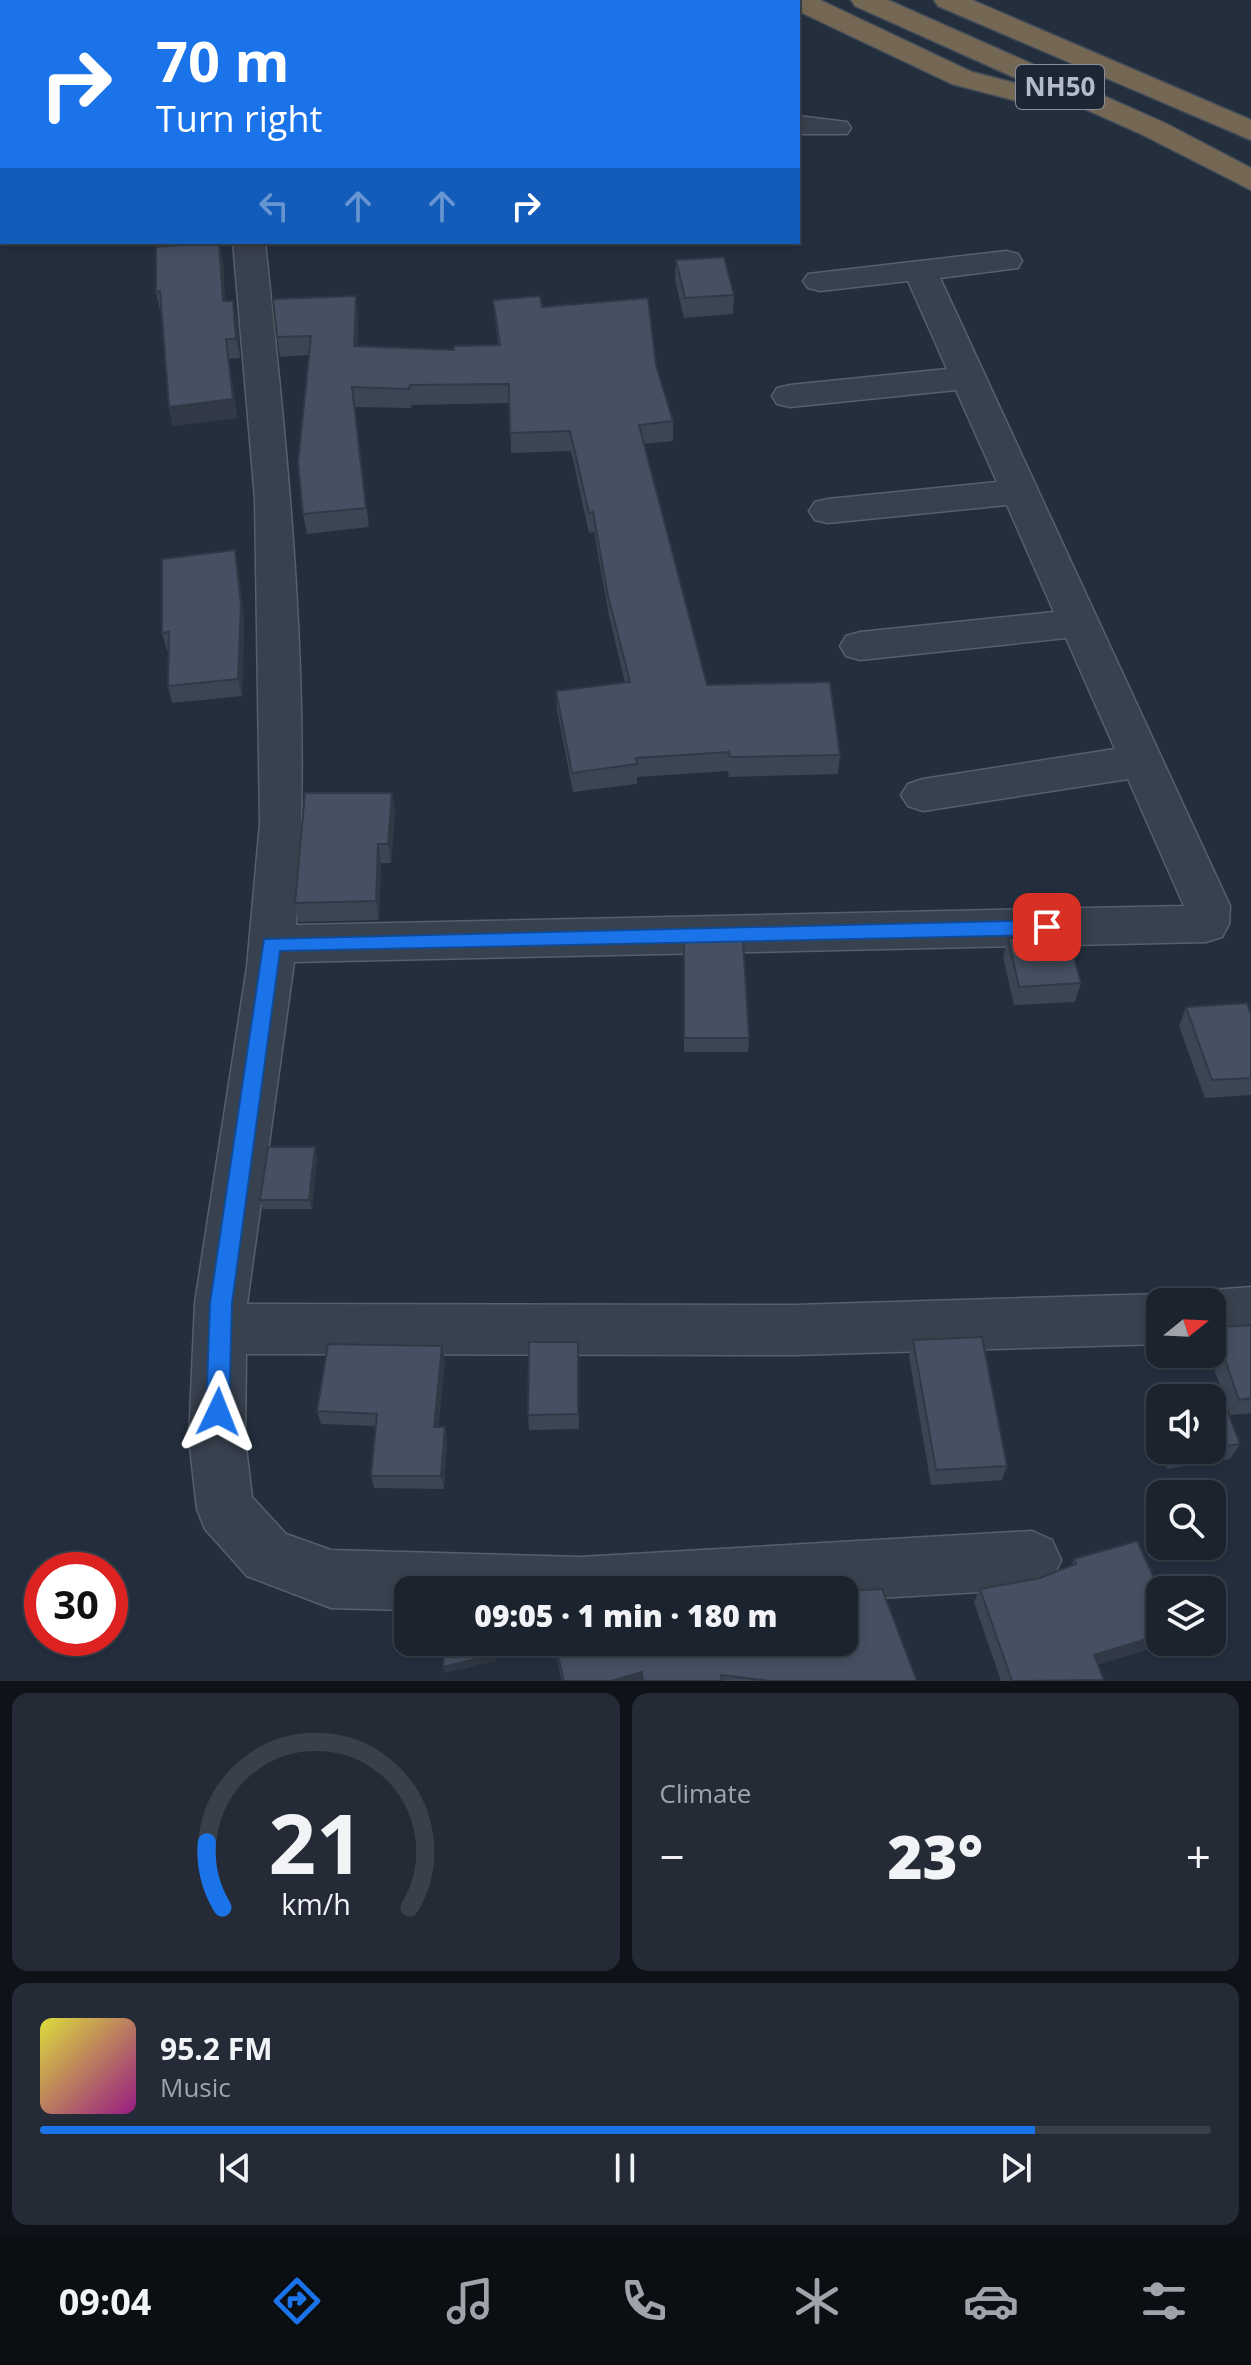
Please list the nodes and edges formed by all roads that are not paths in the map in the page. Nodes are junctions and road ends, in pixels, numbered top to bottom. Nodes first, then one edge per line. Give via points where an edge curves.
1 (865, 0) edge
2 (948, 0) edge
3 (1012, 0) edge
4 (800, 1) edge
5 (1097, 65) junction
6 (800, 125) edge
7 (836, 128) dead end
8 (1154, 129) junction
9 (1251, 131) edge
10 (1251, 181) edge
11 (249, 244) edge
12 (1006, 261) dead end
13 (919, 269) junction
14 (820, 281) dead end
15 (968, 378) junction
16 (790, 396) dead end
17 (1019, 492) junction
18 (828, 511) dead end
19 (1077, 623) junction
20 (860, 646) dead end
21 (1140, 761) junction
22 (923, 795) dead end
23 (271, 944) junction
24 (1251, 1312) edge
25 (1226, 1314) edge
26 (1146, 1319) edge
27 (220, 1329) junction
28 (1032, 1560) dead end

1 - 8 highway, NH50
2 - 5 highway, NH50
3 - 5 highway, NH50
4 - 8 highway via 962,78
5 - 9 highway, NH50
6 - 7 street
8 - 10 highway, NH50
11 - 23 street via 274,499 280,664 282,823
12 - 13 street
13 - 14 street
13 - 15 street
15 - 16 street
15 - 17 street
17 - 18 street
17 - 19 street
19 - 20 street
19 - 21 street
21 - 22 street
21 - 23 street via 1207,906 1206,924
23 - 27 street
24 - 25 street
26 - 27 street via 795,1330
27 - 28 street via 217,1439 225,1509 267,1556 331,1579 580,1586

